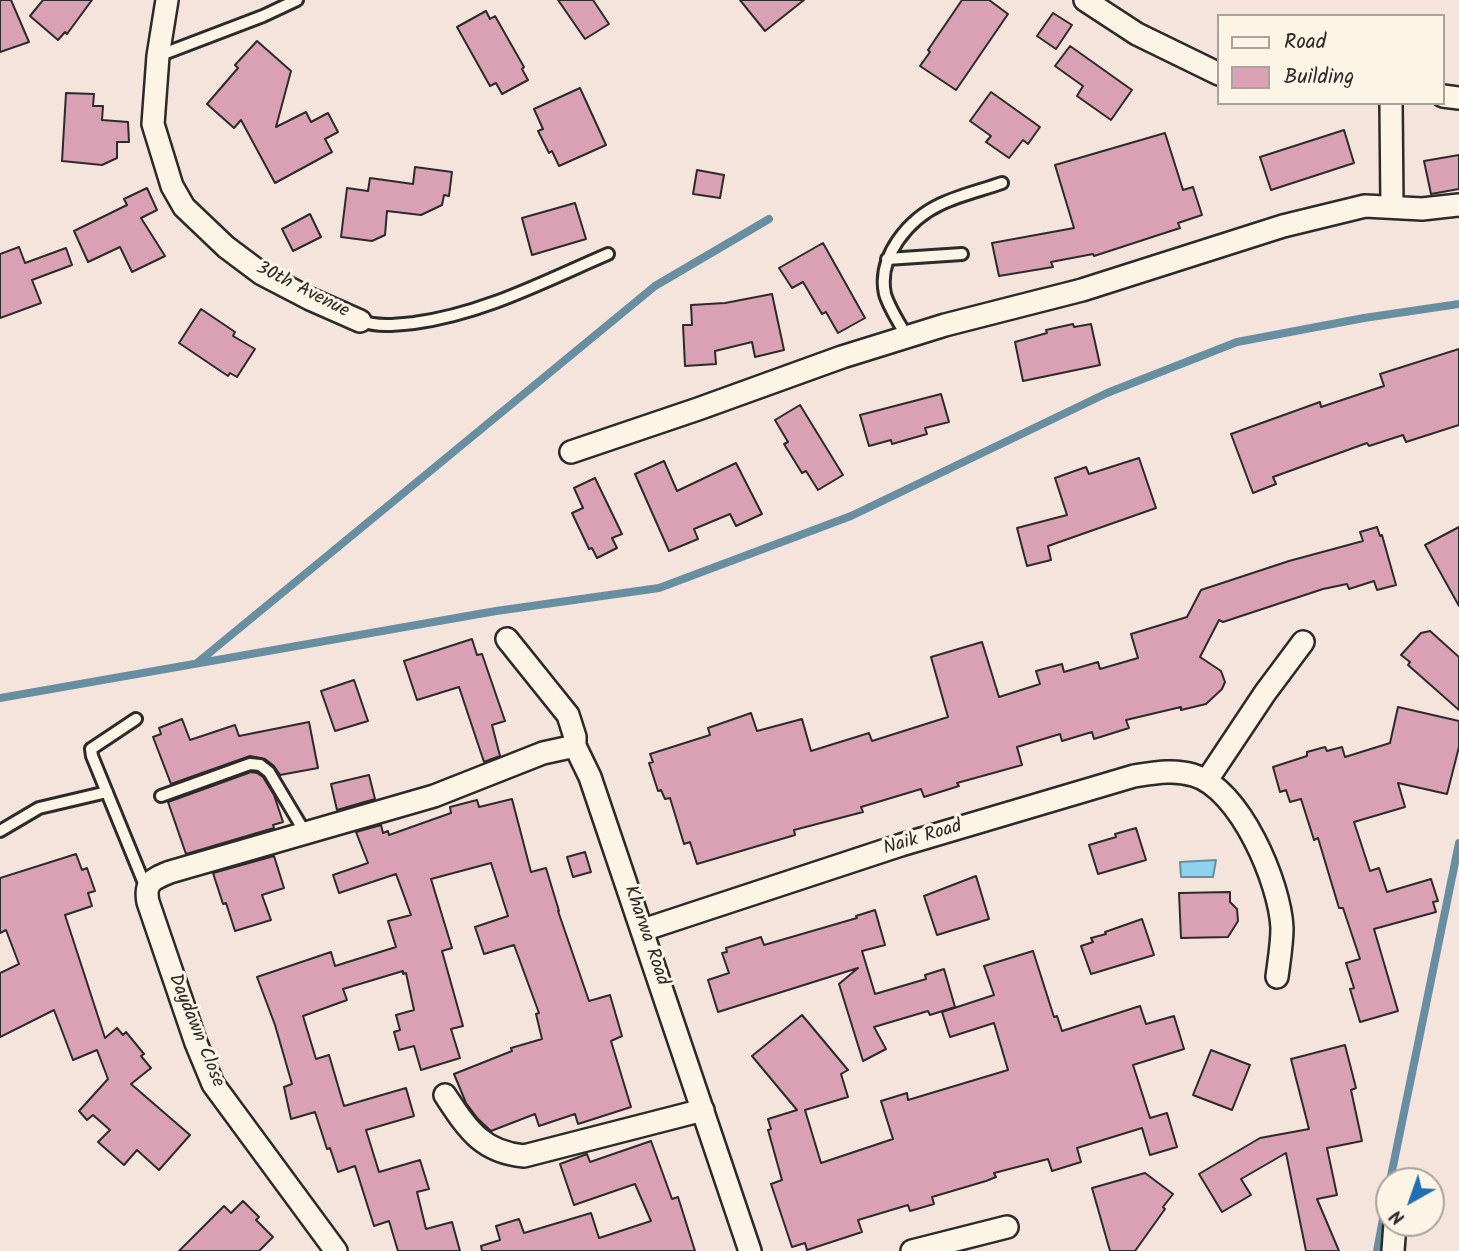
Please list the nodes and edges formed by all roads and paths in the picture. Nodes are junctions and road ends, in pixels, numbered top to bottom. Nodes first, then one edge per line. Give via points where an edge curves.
1 (167, 0) edge
2 (297, 0) edge
3 (1085, 0) edge
4 (159, 56) junction
5 (1211, 71) edge
6 (1391, 105) edge
7 (1002, 183) dead end
8 (1459, 205) edge
9 (1392, 206) junction
10 (608, 254) dead end
11 (962, 254) dead end
12 (887, 259) junction
13 (360, 321) joint
14 (907, 337) junction
15 (571, 452) dead end
16 (507, 639) dead end
17 (1303, 642) dead end
18 (136, 719) dead end
19 (575, 746) junction
20 (1207, 780) junction
21 (107, 792) junction
22 (161, 796) dead end
23 (0, 831) edge
24 (306, 834) junction
25 (147, 895) junction
26 (643, 930) junction
27 (1277, 977) dead end
28 (445, 1095) dead end
29 (703, 1110) junction
30 (1007, 1227) dead end
31 (337, 1251) edge
32 (750, 1251) edge
33 (912, 1251) edge

1 - 4 street, 30th Avenue
2 - 4 lane
3 - 5 street via 1137,34
4 - 13 street, 30th Avenue via 153,124 172,186 184,207 262,274
6 - 9 street
7 - 12 lane via 939,205 897,240
8 - 9 street
9 - 14 street via 1365,206 1283,226 1082,290
10 - 13 lane via 450,318 387,326
11 - 12 lane
12 - 14 lane via 885,294
14 - 15 street
16 - 19 street, Kharwa Road via 568,715
17 - 20 street
18 - 21 lane via 92,749
19 - 24 street via 543,753 434,796
19 - 26 street, Kharwa Road
20 - 26 street, Naik Road via 1166,771 1134,776 901,845
20 - 27 street, Naik Road via 1235,806 1254,840 1280,909
21 - 23 lane via 39,808
21 - 25 lane
22 - 24 lane via 250,764 260,765 269,772
24 - 25 street via 170,872 157,877
25 - 31 street, Daydawn Close via 213,1084
26 - 29 street, Kharwa Road
28 - 29 street via 486,1146 524,1156
29 - 32 street, Kharwa Road
30 - 33 street

